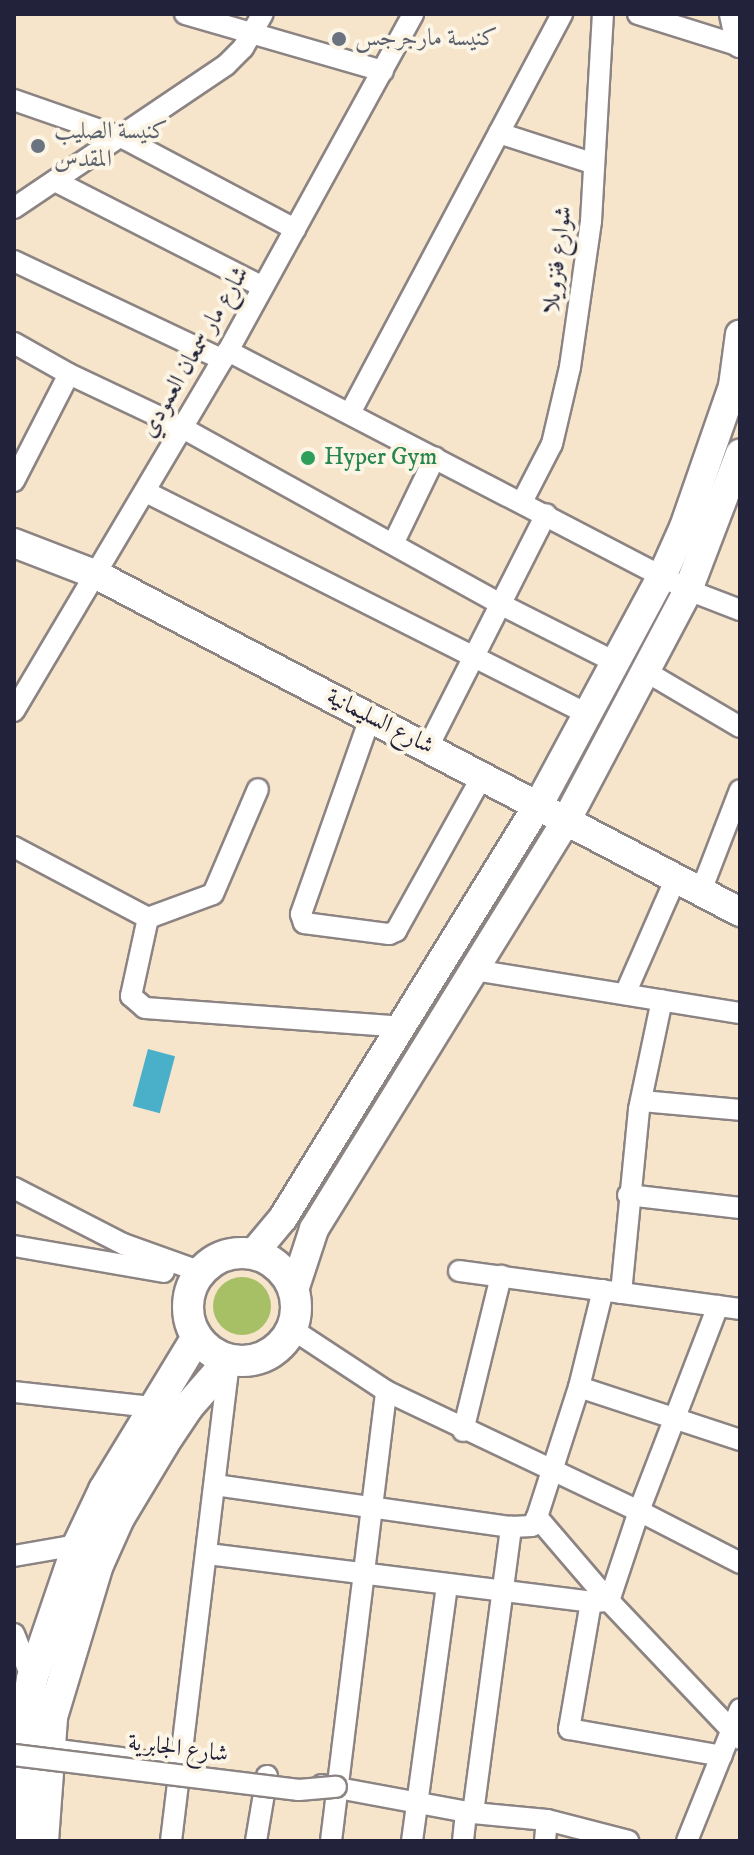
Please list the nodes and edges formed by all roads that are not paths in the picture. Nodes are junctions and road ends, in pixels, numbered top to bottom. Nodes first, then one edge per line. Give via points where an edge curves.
1 (185, 14) edge
2 (263, 14) edge
3 (413, 14) edge
4 (562, 14) edge
5 (603, 14) edge
6 (638, 14) edge
7 (734, 14) edge
8 (252, 35) junction
9 (740, 44) edge
10 (383, 71) junction
11 (14, 100) edge
12 (499, 133) junction
13 (123, 138) junction
14 (592, 163) junction
15 (57, 182) junction
16 (14, 208) edge
17 (295, 229) junction
18 (14, 261) edge
19 (263, 287) junction
20 (740, 334) edge
21 (14, 343) edge
22 (226, 356) junction
23 (69, 374) junction
24 (350, 413) junction
25 (181, 427) junction
26 (740, 454) edge
27 (435, 457) junction
28 (14, 481) edge
29 (146, 492) junction
30 (522, 502) junction
31 (546, 514) junction
32 (394, 542) junction
33 (14, 543) edge
34 (663, 574) junction
35 (97, 575) junction
36 (688, 590) junction
37 (500, 604) junction
38 (740, 610) edge
39 (474, 656) junction
40 (613, 661) junction
41 (645, 671) junction
42 (14, 711) edge
43 (586, 713) junction
44 (370, 718) junction
45 (740, 727) edge
46 (428, 747) junction
47 (483, 775) junction
48 (258, 789) dead end
49 (740, 790) edge
50 (539, 804) junction
51 (567, 819) junction
52 (14, 847) edge
53 (676, 878) junction
54 (701, 891) junction
55 (740, 912) edge
56 (148, 918) junction
57 (474, 970) junction
58 (625, 994) junction
59 (662, 1000) junction
60 (740, 1013) edge
61 (401, 1027) junction
62 (642, 1101) junction
63 (740, 1110) edge
64 (14, 1188) edge
65 (628, 1195) junction
66 (740, 1208) edge
67 (14, 1246) edge
68 (253, 1254) junction
69 (459, 1271) dead end
70 (198, 1276) junction
71 (501, 1276) junction
72 (294, 1290) junction
73 (612, 1292) junction
74 (718, 1306) junction
75 (740, 1309) edge
76 (292, 1329) junction
77 (197, 1337) junction
78 (229, 1360) junction
79 (579, 1387) junction
80 (386, 1391) junction
81 (14, 1392) edge
82 (153, 1407) junction
83 (673, 1418) junction
84 (463, 1431) junction
85 (740, 1440) edge
86 (552, 1472) junction
87 (215, 1485) junction
88 (373, 1508) junction
89 (639, 1511) junction
90 (537, 1517) junction
91 (511, 1527) junction
92 (78, 1545) junction
93 (208, 1554) junction
94 (14, 1556) edge
95 (740, 1563) edge
96 (361, 1575) junction
97 (447, 1585) junction
98 (501, 1591) junction
99 (600, 1602) junction
100 (14, 1634) edge
101 (32, 1679) junction
102 (740, 1709) edge
103 (20, 1715) edge
104 (736, 1735) edge
105 (50, 1749) junction
106 (14, 1755) edge
107 (722, 1756) junction
108 (181, 1766) junction
109 (267, 1776) junction
110 (336, 1787) junction
111 (420, 1802) junction
112 (469, 1812) junction
113 (547, 1820) junction
114 (31, 1837) edge
115 (171, 1841) edge
116 (256, 1841) edge
117 (331, 1841) edge
118 (412, 1841) edge
119 (463, 1841) edge
120 (545, 1841) edge
121 (628, 1841) edge
122 (687, 1841) edge

1 - 8 street
2 - 8 street
3 - 10 street, شارع مار سمعان العمودي
4 - 12 street
5 - 14 street, شوارع فنزويلا
6 - 9 street
7 - 9 main road
8 - 10 street
8 - 13 street via 226,65
10 - 17 street, شارع مار سمعان العمودي
11 - 13 street
12 - 14 street
12 - 24 street
13 - 15 street
13 - 17 street
14 - 30 street, شوارع فنزويلا via 591,221 570,367 552,444
15 - 16 street
15 - 19 street
17 - 19 street, شارع مار سمعان العمودي
18 - 22 street
19 - 22 street, شارع مار سمعان العمودي
20 - 34 main road via 733,386
21 - 23 street
22 - 24 street
22 - 25 street, شارع مار سمعان العمودي
23 - 25 street
23 - 28 street
24 - 27 street
25 - 29 street, شارع مار سمعان العمودي
25 - 32 street
26 - 36 main road
27 - 30 street
27 - 32 street
29 - 35 street, شارع مار سمعان العمودي
29 - 39 street
30 - 31 street
31 - 34 street
31 - 37 street
32 - 37 street
33 - 35 main road, شارع السليمانية
34 - 36 street
34 - 40 main road
35 - 42 street, شارع مار سمعان العمودي
35 - 44 main road, شارع السليمانية
36 - 38 street
36 - 41 main road
37 - 39 street
37 - 40 street
39 - 43 street
39 - 46 street
40 - 43 main road
41 - 45 street
41 - 51 main road
43 - 50 main road
44 - 46 main road, شارع السليمانية
44 - 47 street via 301,914 304,923 396,931
46 - 47 main road, شارع السليمانية
47 - 50 main road, شارع السليمانية
48 - 56 street via 213,894
49 - 54 street
50 - 51 main road, شارع السليمانية
50 - 61 main road
51 - 53 main road, شارع السليمانية
51 - 57 main road
52 - 56 street
53 - 54 main road, شارع السليمانية
53 - 58 street
54 - 55 main road, شارع السليمانية
56 - 61 street via 131,996 145,1008
57 - 58 street
57 - 72 main road via 314,1229
58 - 59 street
59 - 60 street
59 - 62 street
61 - 68 main road via 283,1218
62 - 63 street
62 - 65 street
64 - 70 street
65 - 66 street
65 - 73 street
67 - 70 street
68 - 70 main road via 230,1254
68 - 72 main road via 278,1267
69 - 71 street
70 - 77 main road via 188,1309
71 - 73 street
71 - 84 street
72 - 76 main road via 297,1310
73 - 74 street
73 - 79 street
74 - 75 street
74 - 83 street
76 - 78 main road via 284,1342 260,1358
76 - 80 street
77 - 78 main road via 211,1352
77 - 82 main road
78 - 87 street
78 - 105 main road via 188,1407 119,1518 75,1633 52,1717
79 - 83 street
79 - 86 street
80 - 84 street
80 - 88 street
81 - 82 street
82 - 92 main road
83 - 85 street
83 - 89 street
84 - 86 street
86 - 89 street
86 - 90 street
87 - 88 street
87 - 93 street
88 - 91 street
88 - 96 street
89 - 95 street
89 - 99 street
90 - 91 street via 532,1526
90 - 99 street
91 - 98 street
92 - 94 street
92 - 101 main road
93 - 96 street
93 - 108 street
96 - 97 street
96 - 110 street
97 - 98 street
97 - 111 street
98 - 99 street
98 - 112 street
99 - 104 street
99 - 107 street via 569,1729
100 - 101 street
101 - 103 main road
102 - 104 street
103 - 114 main road
104 - 107 street
105 - 108 street
105 - 114 main road
106 - 110 street, شارع الجابرية, bridge via 299,1790
107 - 122 street
108 - 109 street
108 - 115 street
109 - 110 street
109 - 116 street
110 - 111 street
110 - 117 street
111 - 112 street
111 - 118 street
112 - 113 street
112 - 119 street
113 - 120 street
113 - 121 street

